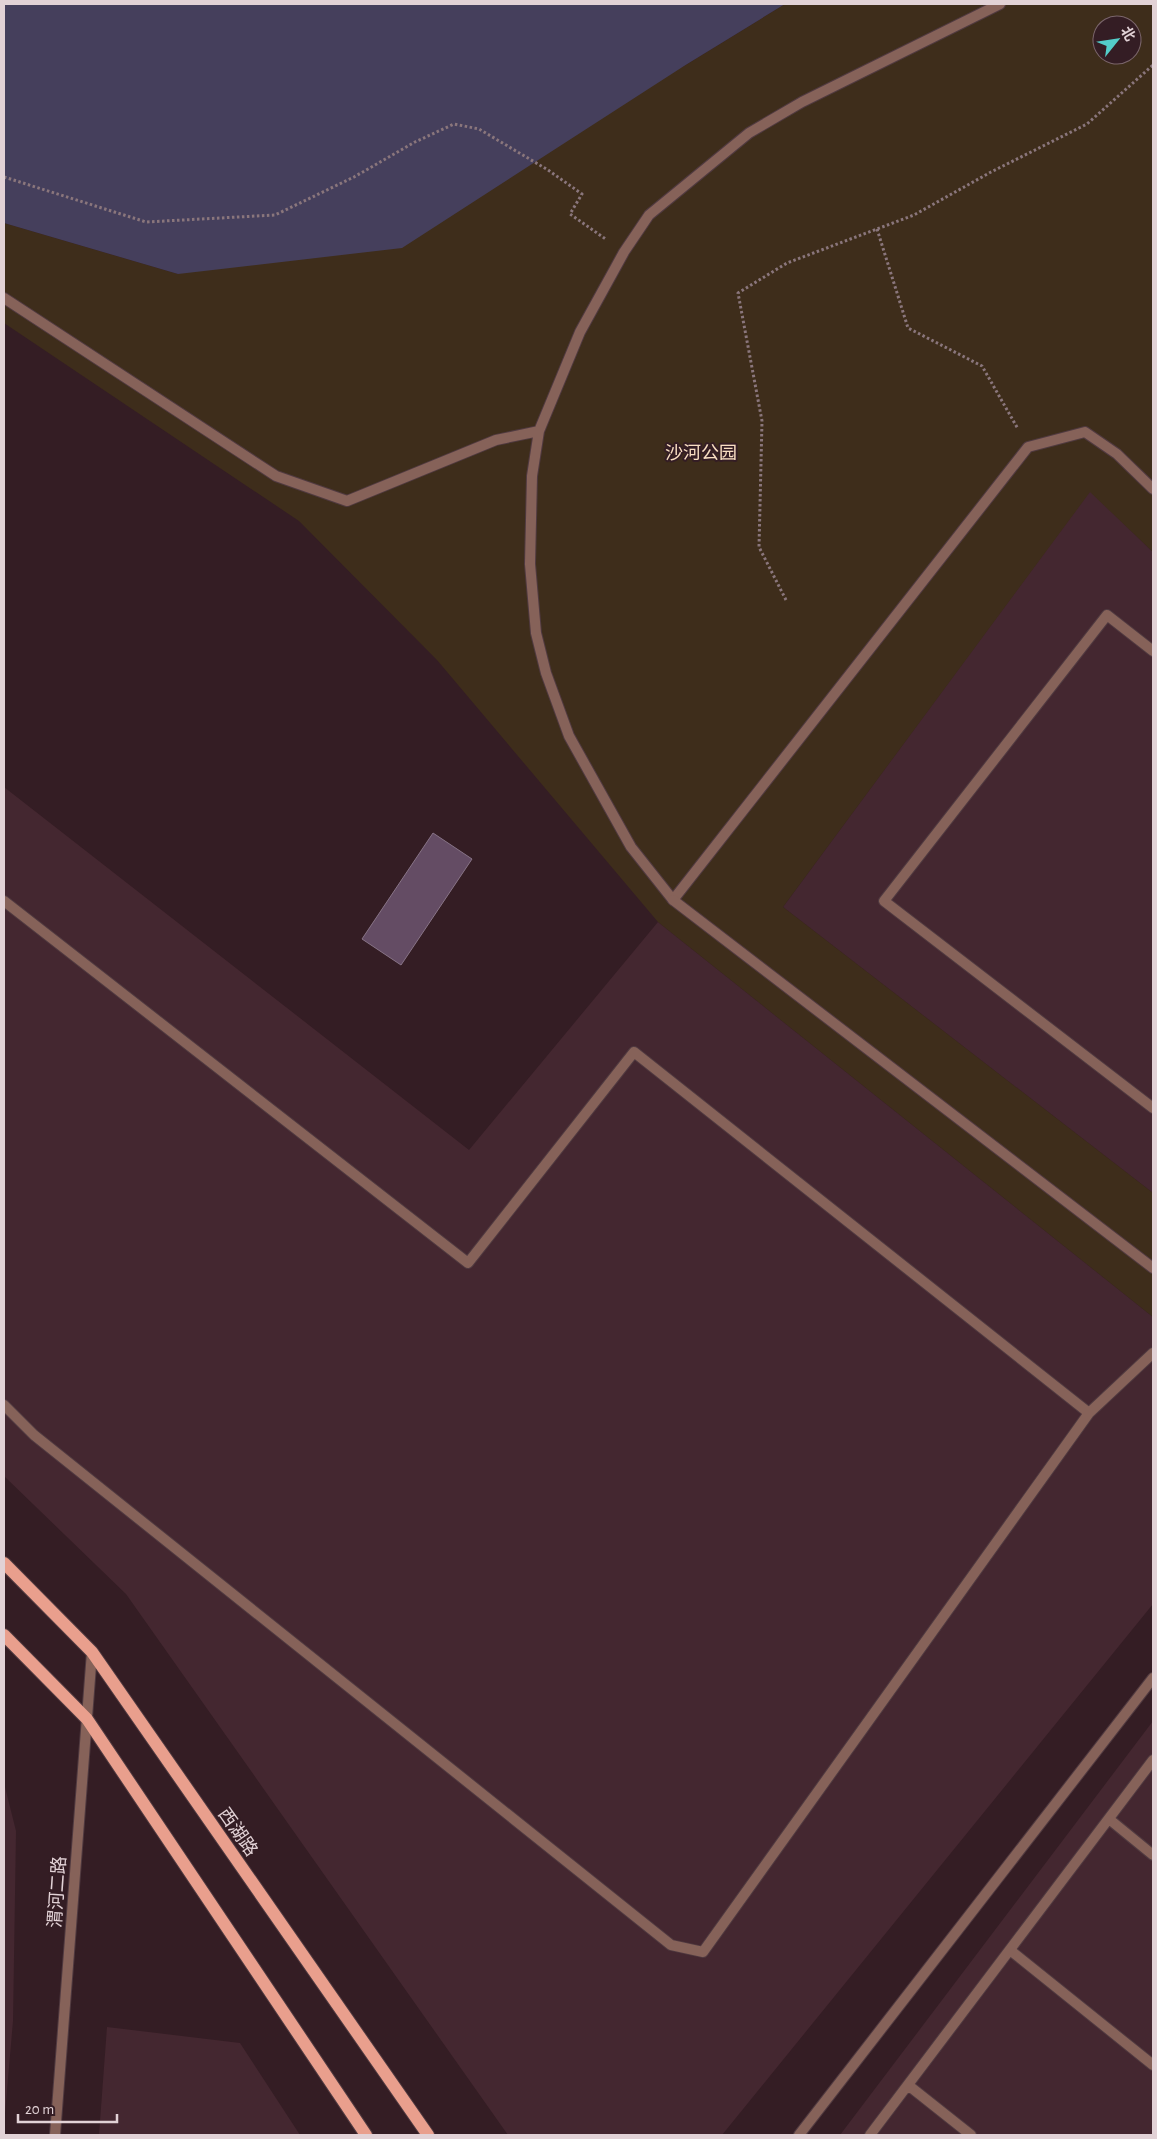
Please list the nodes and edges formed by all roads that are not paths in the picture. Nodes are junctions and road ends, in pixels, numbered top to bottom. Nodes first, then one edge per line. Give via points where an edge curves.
1 (1000, 4) edge
2 (4, 298) edge
3 (539, 431) junction
4 (1153, 489) edge
5 (1153, 651) edge
6 (673, 900) junction
7 (4, 901) edge
8 (1153, 1108) edge
9 (1153, 1268) edge
10 (1153, 1353) edge
11 (4, 1405) edge
12 (1089, 1413) junction
13 (4, 1563) edge
14 (4, 1635) edge
15 (92, 1652) junction
16 (1153, 1678) edge
17 (87, 1719) junction
18 (1153, 1760) edge
19 (1109, 1819) junction
20 (1153, 1855) edge
21 (1010, 1950) junction
22 (1153, 2066) edge
23 (908, 2085) junction
24 (55, 2135) edge
25 (366, 2135) edge
26 (428, 2135) edge
27 (799, 2135) edge
28 (870, 2135) edge
29 (971, 2135) edge

1 - 3 street via 802,102 749,133 649,214 580,332
2 - 3 street via 276,476 347,501 496,440
3 - 6 street via 532,476 530,564 536,633 546,673 569,736 631,847
4 - 6 street via 1117,454 1085,432 1028,447
5 - 8 street via 1107,615 884,901
6 - 9 street
7 - 12 street via 468,1263 634,1052
10 - 12 street
11 - 12 street via 34,1435 663,1939 671,1945 703,1952
13 - 15 main road, 西湖路
14 - 17 main road
15 - 17 street, 渭河二路
15 - 26 main road, 西湖路
16 - 27 street
17 - 24 street, 渭河二路
17 - 25 main road
18 - 19 street
19 - 20 street
19 - 21 street
21 - 22 street
21 - 23 street
23 - 28 street
23 - 29 street

